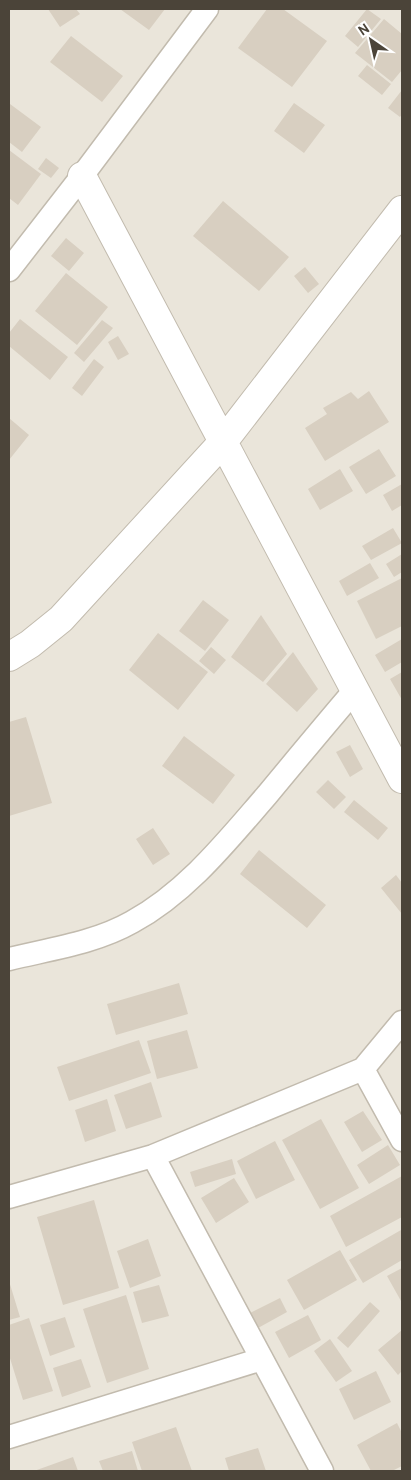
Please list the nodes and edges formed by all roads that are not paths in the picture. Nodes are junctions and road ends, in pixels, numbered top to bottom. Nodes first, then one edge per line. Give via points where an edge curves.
1 (207, 9) edge
2 (82, 176) junction
3 (402, 210) edge
4 (9, 270) edge
5 (223, 442) junction
6 (9, 657) edge
7 (355, 690) junction
8 (402, 779) edge
9 (9, 959) edge
10 (402, 1022) edge
11 (363, 1069) junction
12 (402, 1140) edge
13 (153, 1156) junction
14 (9, 1196) edge
15 (262, 1359) junction
16 (9, 1437) edge
17 (322, 1471) edge

1 - 2 street
2 - 4 street
2 - 5 street
3 - 5 street
5 - 6 street via 60,619
5 - 7 street
7 - 8 street
7 - 9 street via 223,847 164,900 132,922 100,936
10 - 11 street
11 - 12 street
11 - 13 street
13 - 14 street
13 - 15 street
15 - 16 street
15 - 17 street

